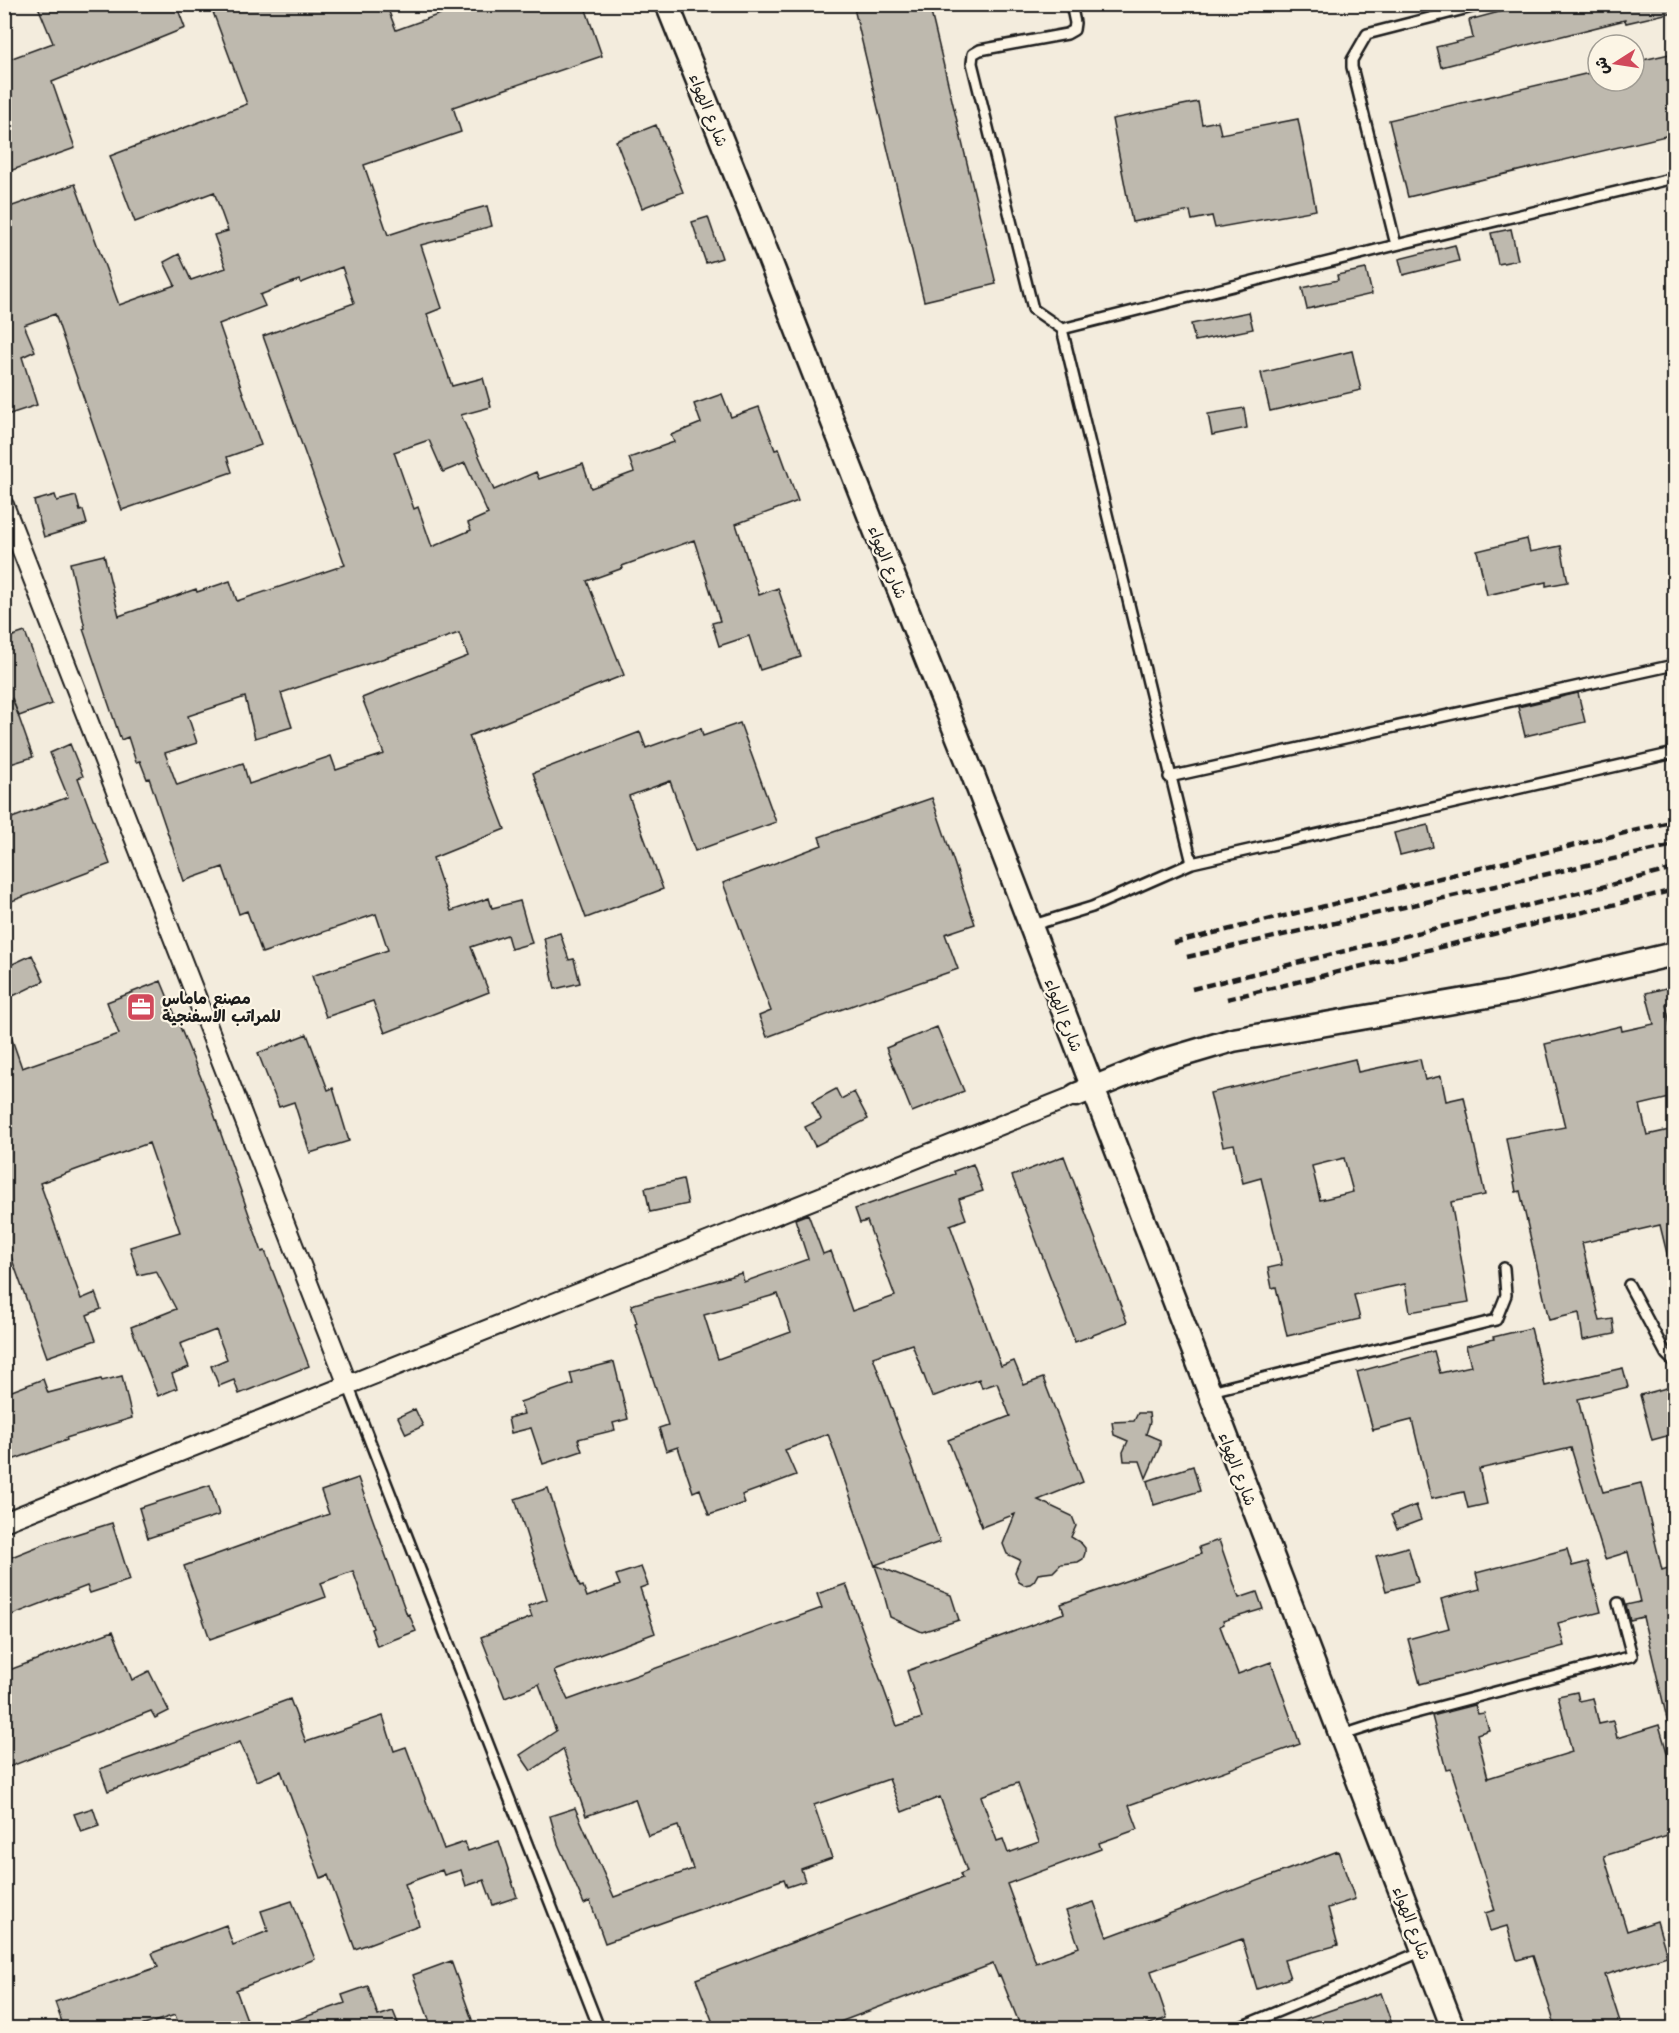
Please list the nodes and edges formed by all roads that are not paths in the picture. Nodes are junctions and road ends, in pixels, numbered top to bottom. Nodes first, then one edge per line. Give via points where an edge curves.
1 (667, 4) edge
2 (1071, 4) edge
3 (1484, 4) edge
4 (1674, 178) edge
5 (1396, 245) junction
6 (1062, 329) junction
7 (4, 505) edge
8 (1674, 665) edge
9 (1674, 753) edge
10 (1169, 777) junction
11 (1192, 863) junction
12 (1030, 926) junction
13 (1674, 954) edge
14 (1084, 1092) junction
15 (1504, 1268) dead end
16 (1629, 1285) dead end
17 (1674, 1362) edge
18 (348, 1385) junction
19 (1208, 1391) junction
20 (4, 1522) edge
21 (1618, 1603) dead end
22 (1340, 1736) junction
23 (1423, 1951) junction
24 (599, 2028) edge
25 (1238, 2028) edge
26 (1453, 2028) edge

1 - 12 street, شارع الهواء
2 - 6 lane via 1074,30 980,50 973,54 972,63 1034,309
3 - 5 lane via 1367,34 1352,60
4 - 5 lane
5 - 6 lane
6 - 10 lane
7 - 18 street
8 - 10 lane
9 - 11 lane
10 - 11 lane
11 - 12 lane via 1092,907
12 - 14 street, شارع الهواء
13 - 14 street via 1511,992 1233,1040 1152,1064
14 - 18 street
14 - 19 street, شارع الهواء
15 - 19 lane via 1506,1295 1496,1320
16 - 17 lane
18 - 20 street
18 - 24 lane
19 - 22 street, شارع الهواء
21 - 22 lane via 1632,1656
22 - 23 street, شارع الهواء
23 - 25 lane
23 - 26 street, شارع الهواء

